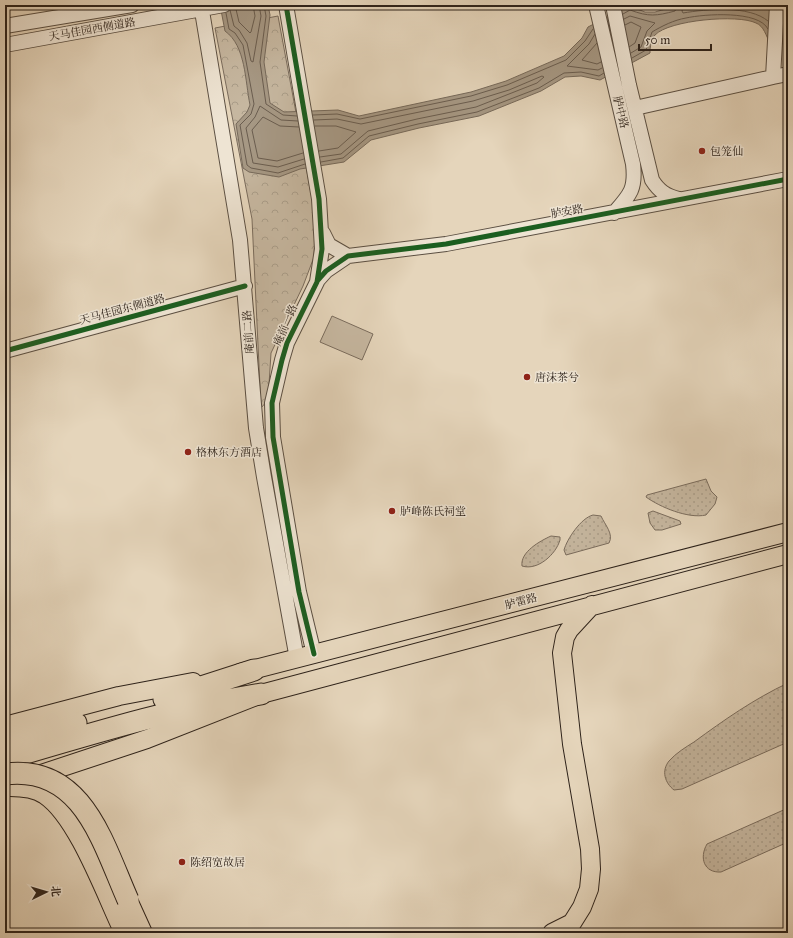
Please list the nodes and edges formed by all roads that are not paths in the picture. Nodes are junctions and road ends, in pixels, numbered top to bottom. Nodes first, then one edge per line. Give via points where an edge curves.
1 (132, 5) edge
2 (286, 5) edge
3 (777, 5) edge
4 (613, 6) edge
5 (210, 7) edge
6 (597, 10) edge
7 (5, 26) edge
8 (5, 45) edge
9 (788, 74) edge
10 (773, 76) junction
11 (635, 108) junction
12 (788, 179) edge
13 (679, 199) junction
14 (614, 213) junction
15 (323, 231) junction
16 (348, 256) junction
17 (317, 282) junction
18 (245, 286) junction
19 (5, 351) edge
20 (788, 532) edge
21 (788, 554) edge
22 (592, 605) junction
23 (305, 657) junction
24 (254, 670) junction
25 (261, 694) junction
26 (125, 716) junction
27 (5, 726) edge
28 (5, 742) edge
29 (5, 759) edge
30 (5, 774) edge
31 (5, 787) edge
32 (120, 904) junction
33 (569, 928) edge
34 (124, 933) edge
35 (143, 933) edge
36 (552, 933) edge

1 - 7 street, 天马佳园西侧道路
2 - 15 street, 庵前一路
3 - 10 street
4 - 11 street, 胪中路
5 - 8 street, 天马佳园西侧道路
5 - 18 street, 庵前二路
6 - 14 street, 胪中路 via 635,178 632,192
9 - 10 street
10 - 11 street
11 - 13 street, 胪中路 via 652,180 658,190
12 - 13 street, 胪安路
13 - 14 street, 胪安路
14 - 16 street, 胪安路 via 446,244
15 - 16 street via 329,245
15 - 17 street, 庵前一路
16 - 17 street via 326,271
17 - 23 street, 庵前一路 via 287,343 272,403 273,437 304,614
18 - 19 street, 天马佳园东侧道路
18 - 23 street, 庵前二路 via 256,428 264,477
20 - 23 main road, 胪雷路
21 - 22 main road, 胪雷路
22 - 25 main road, 胪雷路
22 - 33 main road via 569,630 562,645 572,744 590,848 591,869 589,889
23 - 24 main road, 胪雷路
24 - 26 highway
24 - 27 main road, 胪雷路 via 119,696
25 - 26 highway
25 - 31 main road, 胪雷路 via 147,739
26 - 28 highway
26 - 29 highway
30 - 32 highway, bridge via 23,773 40,776 56,783 78,800 94,823
31 - 32 main road via 37,790 45,794 64,813 92,864
32 - 34 main road
32 - 35 main road
33 - 36 main road

